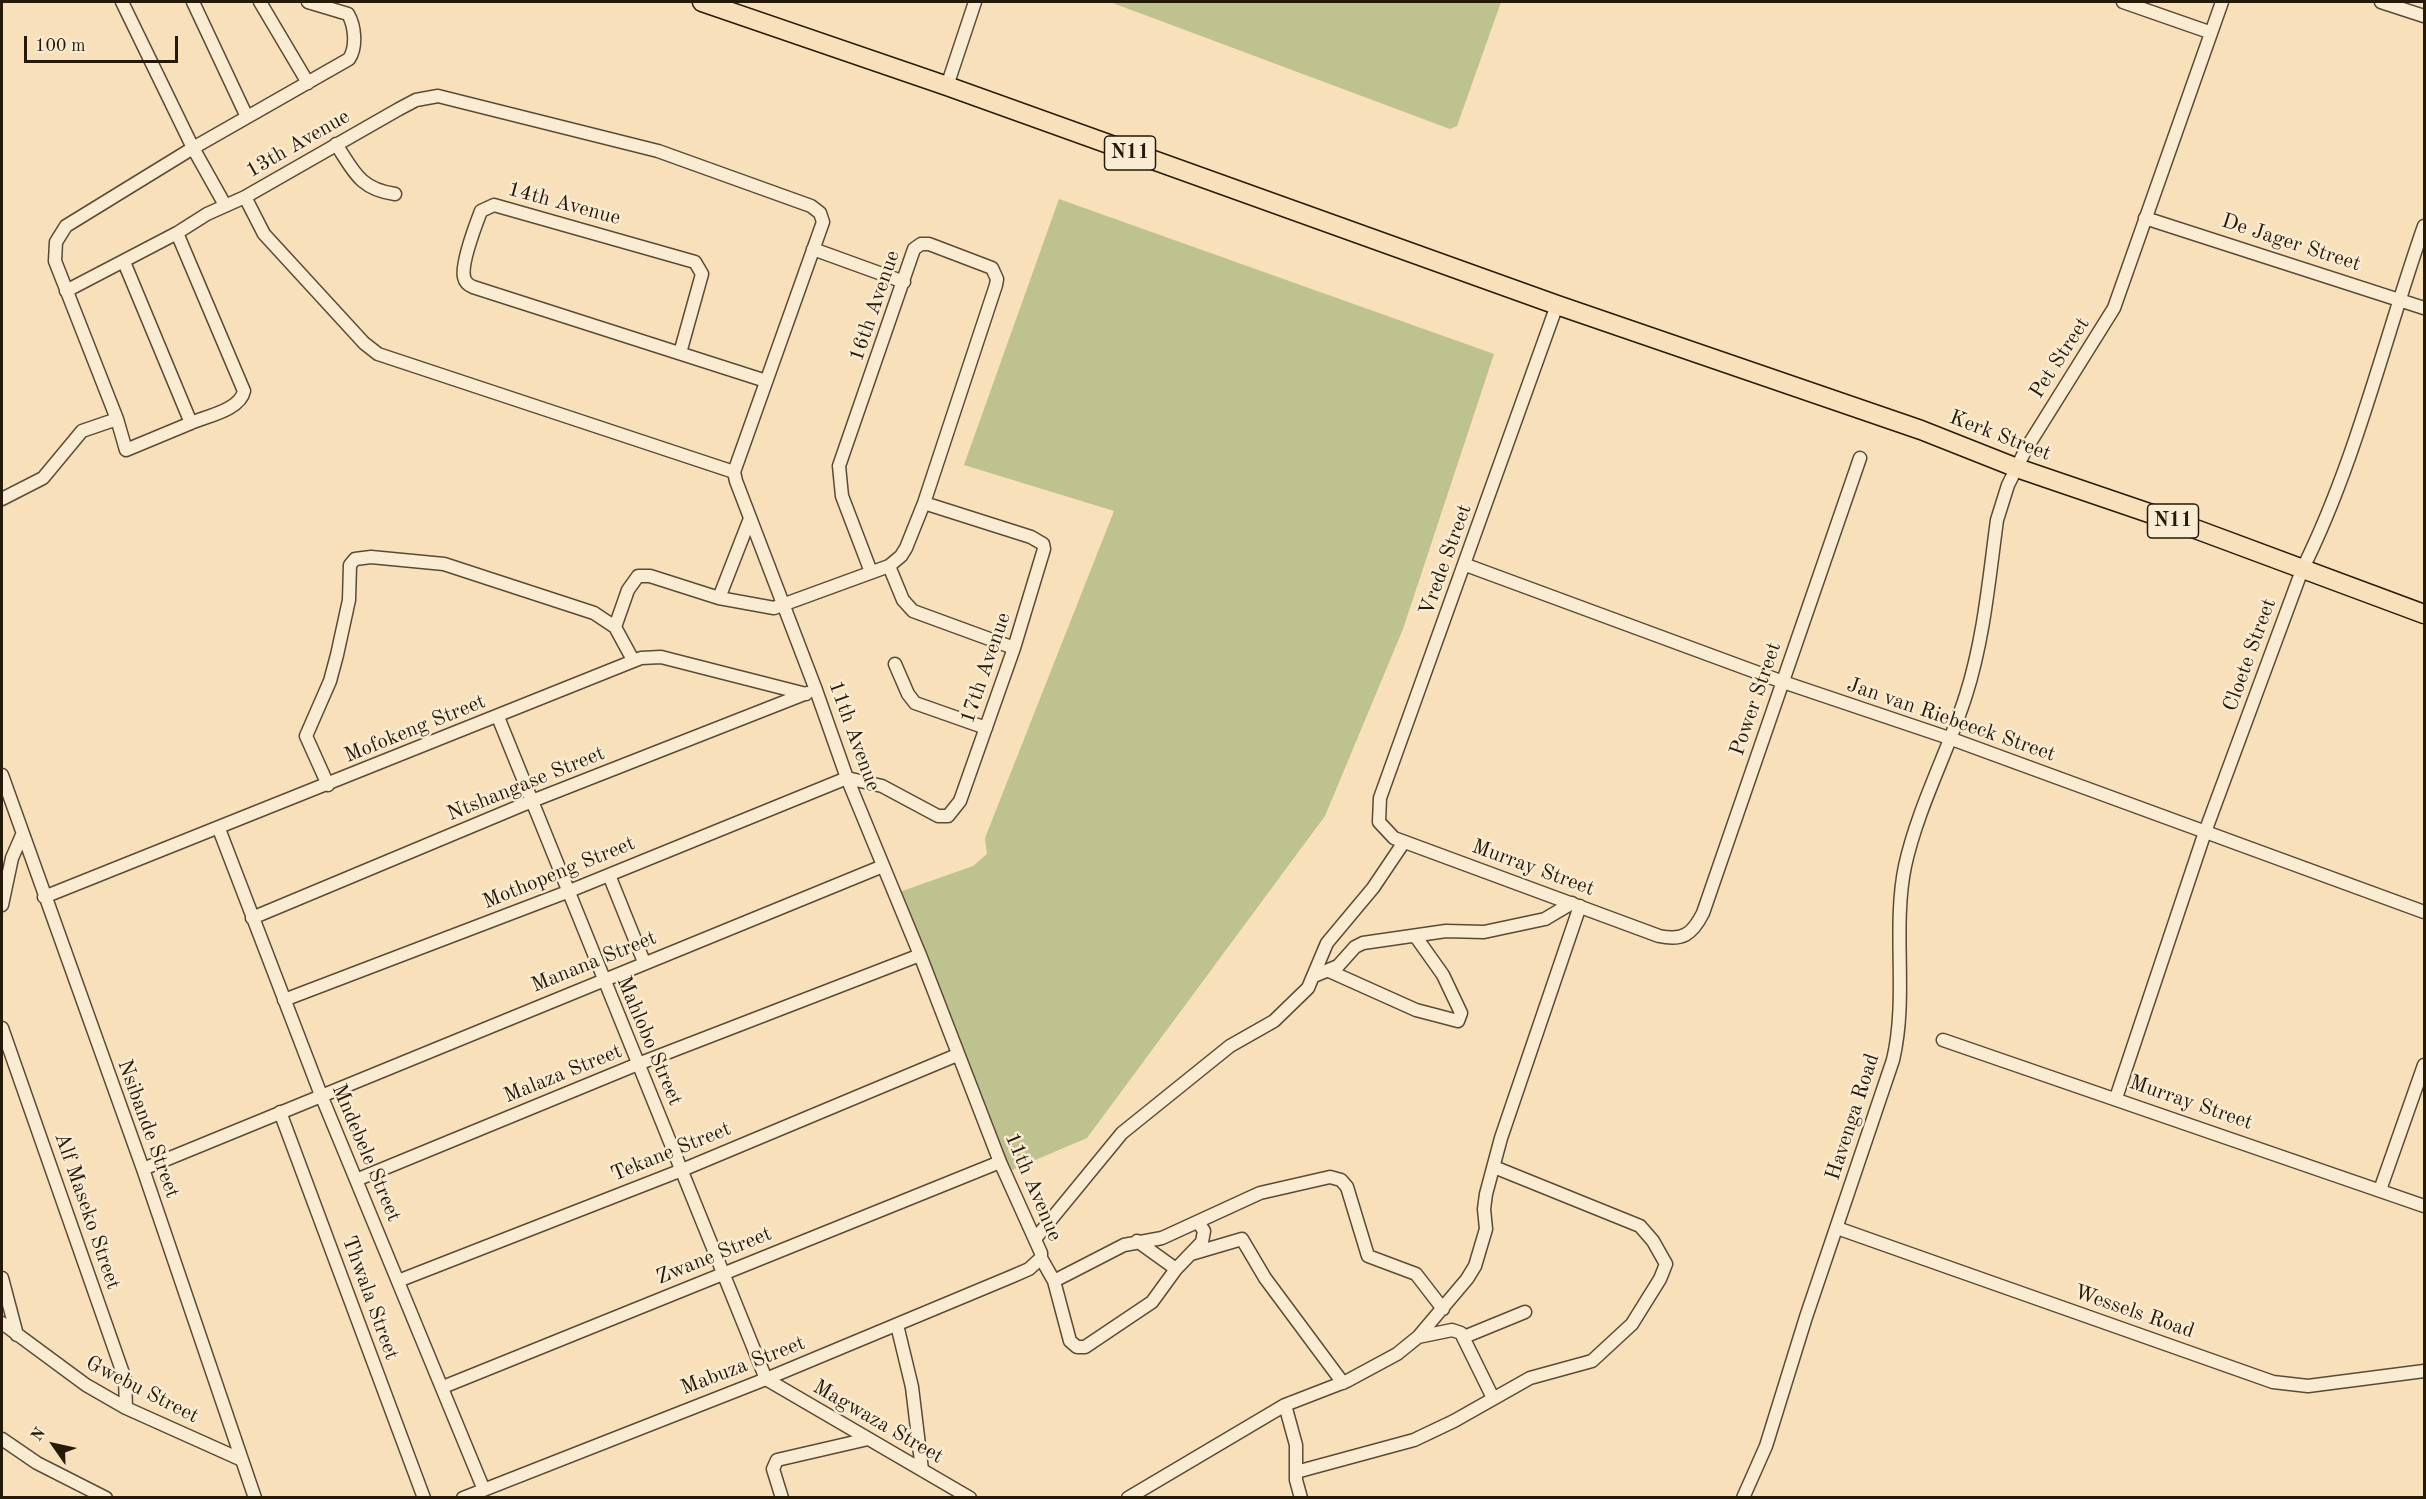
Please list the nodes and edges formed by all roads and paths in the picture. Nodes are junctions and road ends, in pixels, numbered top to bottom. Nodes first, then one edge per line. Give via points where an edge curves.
1 (122, 2) edge
2 (193, 2) edge
3 (260, 2) edge
4 (308, 2) edge
5 (702, 2) edge
6 (975, 2) edge
7 (2123, 2) edge
8 (2222, 2) edge
9 (2381, 2) edge
10 (2424, 16) edge
11 (2210, 32) junction
12 (308, 83) junction
13 (947, 86) junction
14 (247, 117) junction
15 (336, 144) junction
16 (193, 148) junction
17 (395, 194) dead end
18 (245, 197) junction
19 (225, 206) junction
20 (2145, 218) junction
21 (2424, 226) edge
22 (177, 233) junction
23 (813, 249) junction
24 (124, 262) junction
25 (904, 282) junction
26 (66, 291) junction
27 (2399, 298) junction
28 (1557, 305) junction
29 (2424, 308) edge
30 (680, 353) junction
31 (766, 381) junction
32 (117, 418) junction
33 (191, 423) junction
34 (1860, 458) dead end
35 (2017, 468) junction
36 (734, 472) junction
37 (2, 499) edge
38 (924, 503) junction
39 (749, 521) junction
40 (889, 566) junction
41 (1466, 566) junction
42 (2302, 570) junction
43 (871, 572) junction
44 (719, 598) junction
45 (782, 606) junction
46 (2424, 614) edge
47 (615, 627) junction
48 (1014, 648) junction
49 (633, 660) junction
50 (895, 663) dead end
51 (1782, 682) junction
52 (811, 692) junction
53 (498, 717) junction
54 (986, 728) junction
55 (1949, 738) junction
56 (2, 775) edge
57 (847, 778) junction
58 (328, 785) junction
59 (532, 801) junction
60 (1383, 828) joint
61 (219, 829) junction
62 (2205, 832) junction
63 (22, 835) junction
64 (1404, 842) junction
65 (883, 866) junction
66 (609, 875) junction
67 (567, 892) junction
68 (44, 897) junction
69 (2, 905) edge
70 (1576, 905) junction
71 (2424, 912) edge
72 (252, 918) junction
73 (1416, 937) junction
74 (1673, 939) joint
75 (920, 955) junction
76 (644, 962) junction
77 (1329, 971) junction
78 (1314, 976) junction
79 (603, 979) junction
80 (284, 1000) junction
81 (2, 1028) edge
82 (1943, 1040) dead end
83 (957, 1055) junction
84 (638, 1064) junction
85 (2424, 1065) edge
86 (321, 1095) junction
87 (2116, 1098) junction
88 (280, 1112) junction
89 (1000, 1162) junction
90 (1494, 1167) junction
91 (143, 1169) junction
92 (681, 1170) junction
93 (356, 1180) junction
94 (2380, 1190) junction
95 (2424, 1206) edge
96 (1198, 1222) junction
97 (1837, 1228) junction
98 (1035, 1239) junction
99 (1137, 1242) junction
100 (1191, 1254) junction
101 (1038, 1262) junction
102 (1176, 1269) junction
103 (722, 1273) junction
104 (2, 1278) edge
105 (399, 1281) junction
106 (1054, 1281) junction
107 (1443, 1309) junction
108 (1525, 1312) dead end
109 (2, 1323) edge
110 (897, 1325) junction
111 (17, 1335) junction
112 (1418, 1337) junction
113 (1464, 1337) junction
114 (2424, 1371) edge
115 (766, 1378) junction
116 (1343, 1383) junction
117 (442, 1387) junction
118 (1493, 1398) junction
119 (1285, 1405) junction
120 (126, 1408) junction
121 (868, 1439) junction
122 (2, 1440) edge
123 (242, 1460) junction
124 (922, 1470) junction
125 (1296, 1472) junction
126 (484, 1490) junction
127 (106, 1497) edge
128 (255, 1497) edge
129 (424, 1497) edge
130 (463, 1497) edge
131 (782, 1497) edge
132 (968, 1497) edge
133 (1128, 1497) edge
134 (1301, 1497) edge
135 (1743, 1497) edge

1 - 16 street
2 - 14 street
3 - 12 street
4 - 12 street via 348,14 354,46 345,62
5 - 13 highway, N11
6 - 13 street
7 - 11 street
8 - 11 street, Pet Street
9 - 10 street
11 - 20 street, Pet Street
12 - 14 street
13 - 28 highway, N11
14 - 16 street
15 - 17 street via 365,185
15 - 18 street, 13th Avenue
15 - 23 street, 13th Avenue via 416,100 438,96 658,151 802,203 820,213 823,222
16 - 19 street
16 - 26 street via 61,231 54,252
18 - 19 street
18 - 36 street, 13th Avenue via 264,234 378,354
19 - 22 street
20 - 27 street, De Jager Street
20 - 35 street, Pet Street via 2114,308 2038,427
21 - 27 street, Cloete Street
22 - 24 street
22 - 33 street via 244,391 237,403
23 - 25 street
23 - 31 street
24 - 26 street
24 - 33 street
25 - 38 street, 16th Avenue via 914,249 926,244 986,265 997,279
25 - 43 street, 16th Avenue via 838,466 840,487
26 - 32 street
27 - 29 street, De Jager Street
27 - 42 street, Cloete Street via 2343,474
28 - 35 highway, Kerk Street / N11 via 1921,430
28 - 41 street, Vrede Street
30 - 30 street, 14th Avenue via 469,285 464,279 464,268 481,211 494,205 695,262 702,274
30 - 31 street, 14th Avenue
31 - 36 street
32 - 33 street via 126,450
32 - 37 street via 82,431 44,478
34 - 51 street, Power Street
35 - 42 highway, Kerk Street / N11
35 - 55 street, Pet Street via 1997,520 1976,658
36 - 39 street, 11th Avenue
38 - 40 street, 16th Avenue via 906,548
38 - 48 street, 17th Avenue via 1043,544 1044,553
39 - 44 street
39 - 45 street, 11th Avenue
40 - 43 street
40 - 48 street via 903,600 913,611
41 - 51 street, Jan van Riebeeck Street
41 - 60 street, Vrede Street via 1380,798 1378,812
42 - 46 highway, Kerk Street / N11
42 - 62 street, Cloete Street
43 - 45 street
44 - 45 street via 766,608
44 - 47 street via 650,576 638,576 628,590
45 - 52 street, 11th Avenue
47 - 49 street
47 - 58 street via 594,613 444,564 363,556 355,559 350,565 349,600 335,663 306,736
48 - 54 street, 17th Avenue
49 - 52 street, Mofokeng Street via 661,657
49 - 53 street, Mofokeng Street
50 - 54 street via 915,703
51 - 55 street, Jan van Riebeeck Street
51 - 74 street, Power Street via 1703,913 1691,932 1684,938
52 - 57 street, 11th Avenue
52 - 59 street, Ntshangase Street
53 - 58 street, Mofokeng Street
53 - 59 street, Mahlobo Street
54 - 57 street, 17th Avenue via 960,801 946,816 931,813 882,786
55 - 62 street, Jan van Riebeeck Street
55 - 97 street, Havenga Road via 1903,877 1895,1051
56 - 63 street, Nsibande Street
57 - 65 street, 11th Avenue
57 - 66 street, Mothopeng Street
58 - 61 street, Mofokeng Street
59 - 67 street, Mahlobo Street
59 - 72 street, Ntshangase Street
60 - 64 street, Murray Street
61 - 68 street, Mofokeng Street
61 - 72 street, Mndebele Street
62 - 71 street, Jan van Riebeeck Street
62 - 87 street, Cloete Street
63 - 68 street, Nsibande Street
63 - 69 street via 12,858
64 - 70 street, Murray Street
64 - 78 street via 1374,888 1327,943
65 - 75 street, 11th Avenue
65 - 76 street, Manana Street
66 - 67 street, Mothopeng Street
66 - 76 street
67 - 79 street, Mahlobo Street
67 - 80 street, Mothopeng Street
68 - 91 street, Nsibande Street
70 - 73 street via 1535,922 1484,932 1446,931
70 - 74 street, Murray Street
70 - 90 street
72 - 80 street, Mndebele Street
73 - 77 street via 1359,944
73 - 77 street via 1452,991 1461,1013 1458,1021 1416,1010
75 - 83 street, 11th Avenue
75 - 84 street, Malaza Street
76 - 79 street, Manana Street
77 - 78 street
78 - 98 street via 1308,988 1274,1021 1236,1041 1122,1133
79 - 84 street, Mahlobo Street
79 - 86 street, Manana Street
80 - 86 street, Mndebele Street
81 - 120 street, Alf Maseko Street via 125,1379
82 - 87 street, Murray Street
83 - 89 street, 11th Avenue
83 - 92 street, Tekane Street
84 - 92 street, Mahlobo Street
84 - 93 street, Malaza Street
85 - 94 street
86 - 88 street, Manana Street
86 - 93 street, Mndebele Street
87 - 94 street, Murray Street
88 - 91 street, Manana Street
88 - 129 street, Thwala Street
89 - 98 street, 11th Avenue
89 - 103 street, Zwane Street
90 - 107 street via 1484,1209 1487,1225 1475,1266
90 - 118 street via 1640,1226 1666,1263 1641,1312 1604,1353 1580,1366 1530,1378
91 - 123 street, Nsibande Street
92 - 103 street, Mahlobo Street
92 - 105 street, Tekane Street
93 - 105 street, Mndebele Street
94 - 95 street, Murray Street
96 - 99 street via 1162,1238
96 - 100 street via 1204,1237
96 - 107 street via 1271,1189 1318,1178 1336,1178 1345,1183 1351,1196 1365,1252 1416,1275
97 - 114 street, Wessels Road via 2272,1382 2308,1386
97 - 135 street, Havenga Road via 1766,1446
98 - 101 street, 11th Avenue
99 - 102 street
99 - 106 street
100 - 102 street
100 - 116 street via 1242,1239 1265,1278
101 - 106 street, 11th Avenue
101 - 110 street, Mabuza Street
102 - 106 street, 11th Avenue via 1152,1302 1102,1338 1081,1348 1070,1341
103 - 115 street, Mahlobo Street
103 - 117 street, Zwane Street
104 - 111 street
105 - 117 street, Mndebele Street
107 - 112 street
108 - 113 street
109 - 111 street, Gwebu Street
110 - 115 street, Mabuza Street
110 - 124 street via 912,1387
111 - 120 street, Gwebu Street via 72,1376
112 - 113 street via 1456,1330
112 - 116 street via 1383,1363
113 - 118 street
115 - 121 street, Magwaza Street
115 - 126 street, Mabuza Street
116 - 119 street
117 - 126 street, Mndebele Street
118 - 125 street via 1414,1440
119 - 125 street via 1296,1446
119 - 133 street
120 - 123 street, Gwebu Street
121 - 124 street, Magwaza Street
121 - 131 street via 777,1460 773,1469
122 - 127 street via 37,1463
123 - 128 street, Nsibande Street
124 - 132 street, Magwaza Street
125 - 134 street
126 - 130 street, Mabuza Street

